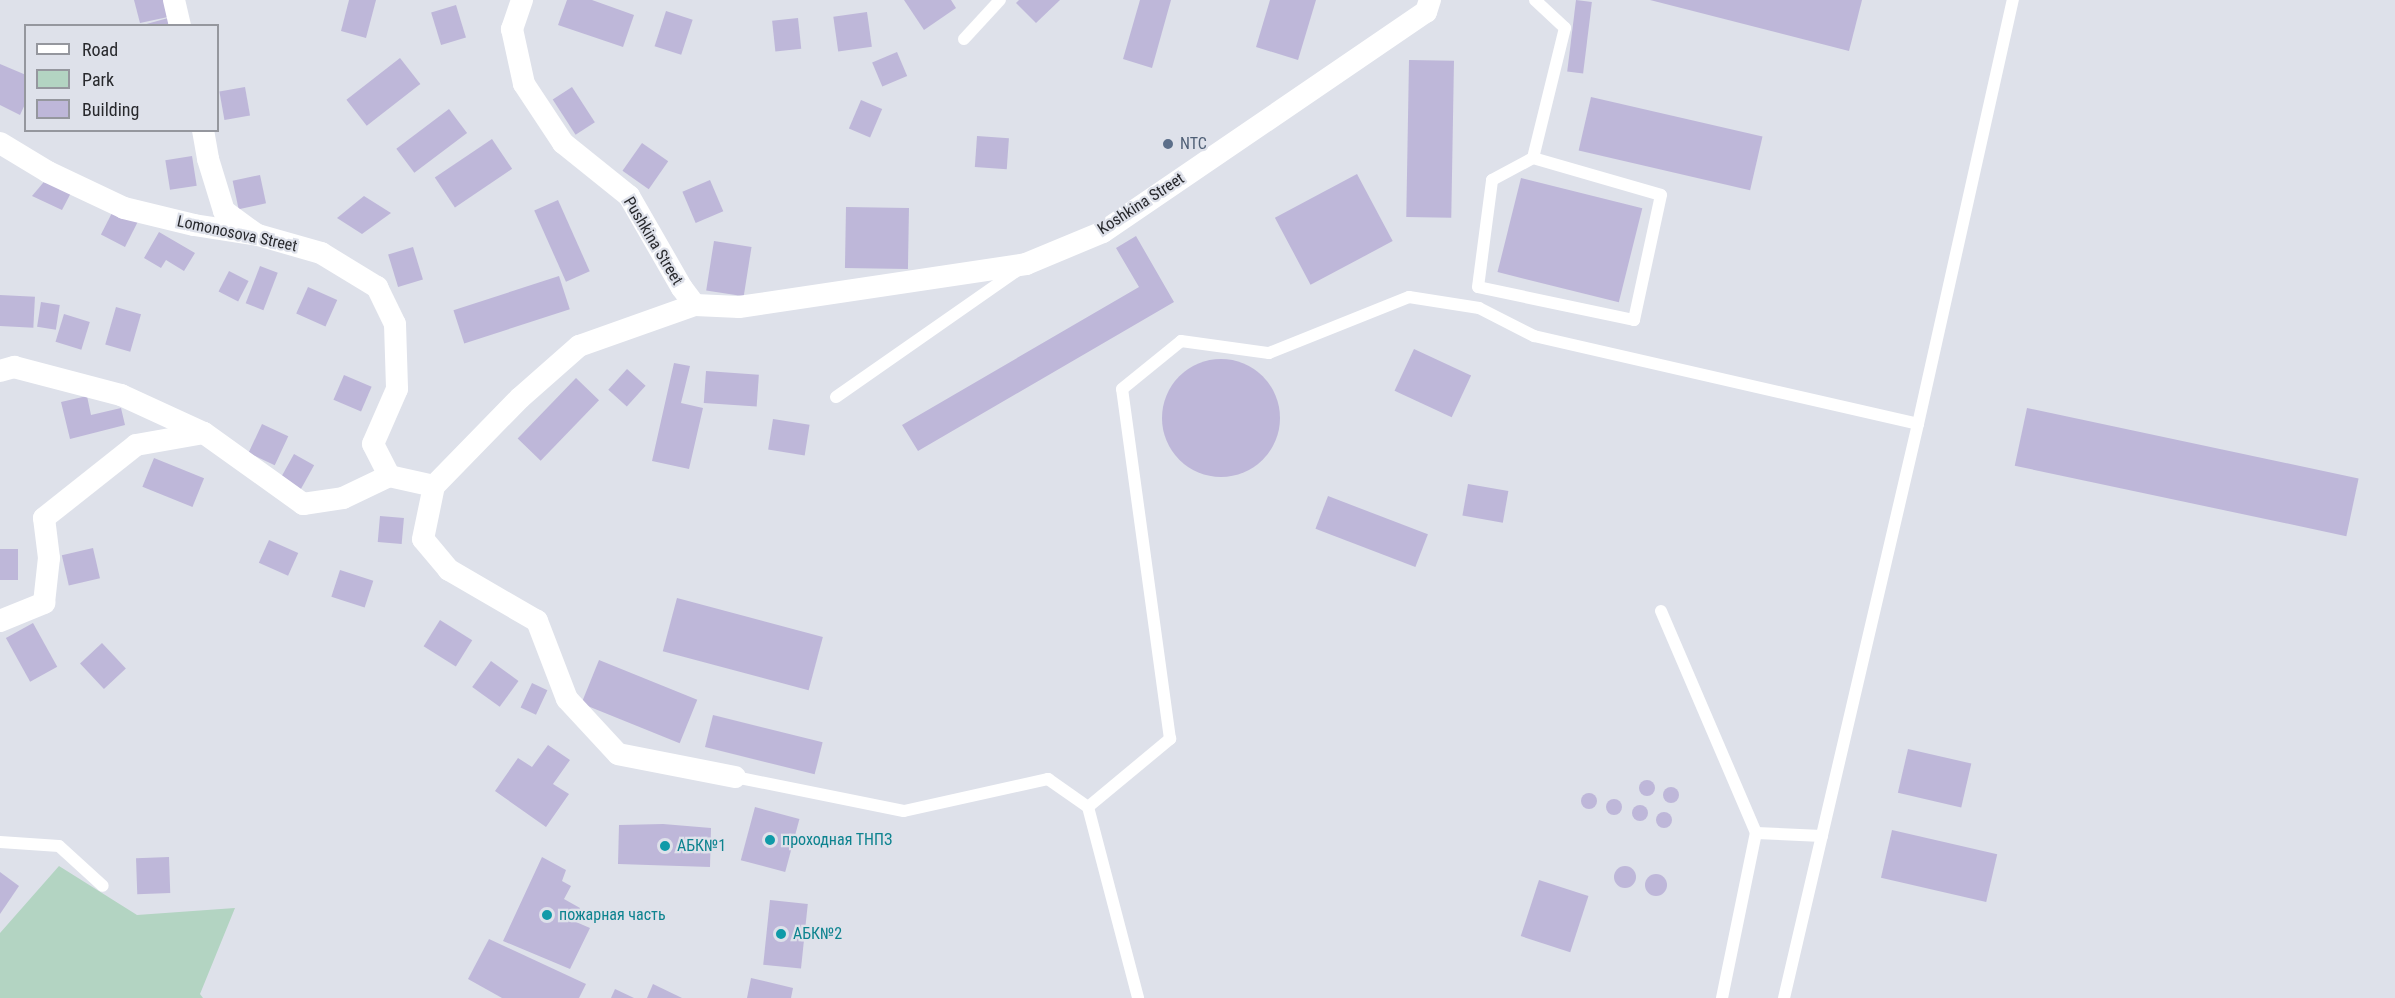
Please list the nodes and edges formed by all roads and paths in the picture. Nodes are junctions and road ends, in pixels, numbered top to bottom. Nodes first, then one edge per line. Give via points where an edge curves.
1 (174, 0) edge
2 (522, 0) edge
3 (1000, 0) edge
4 (1430, 0) edge
5 (1535, 0) edge
6 (2013, 0) edge
7 (180, 24) edge
8 (964, 39) dead end
9 (204, 132) edge
10 (0, 143) edge
11 (1533, 158) junction
12 (258, 236) junction
13 (1026, 264) junction
14 (695, 305) junction
15 (0, 371) edge
16 (836, 397) dead end
17 (1918, 424) junction
18 (204, 433) junction
19 (388, 476) junction
20 (434, 486) junction
21 (1660, 611) dead end
22 (0, 621) edge
23 (735, 777) joint
24 (1088, 807) junction
25 (1756, 833) junction
26 (1822, 836) junction
27 (0, 842) edge
28 (103, 886) dead end
29 (1138, 998) edge
30 (1722, 998) edge
31 (1784, 998) edge

1 - 7 street
2 - 14 street, Pushkina Street via 512,29 524,84 563,142 629,196
3 - 8 lane
4 - 13 street, Koshkina Street via 1426,12 1103,232
5 - 11 lane via 1565,28
6 - 17 lane
9 - 12 street via 224,211
10 - 12 street, Lomonosova Street via 48,172 124,208
11 - 11 lane via 1661,195 1634,320 1478,287 1492,180
12 - 19 street, Lomonosova Street via 321,253 377,287 395,324 397,389 374,444
13 - 14 street, Koshkina Street via 740,307
13 - 16 lane
14 - 20 street via 579,346 520,398
15 - 18 street via 14,367 120,395
17 - 24 lane via 1534,336 1479,308 1409,297 1269,353 1182,341 1122,389 1170,739
17 - 26 lane
18 - 19 street via 303,504 343,498
18 - 22 street via 136,445 44,518 49,558 44,603
19 - 20 street
20 - 23 street via 423,538 449,570 537,621 567,699 618,754
21 - 25 lane
23 - 24 lane via 904,811 1048,780
24 - 29 lane
25 - 26 lane
25 - 30 lane
26 - 31 lane
27 - 28 lane via 59,846

